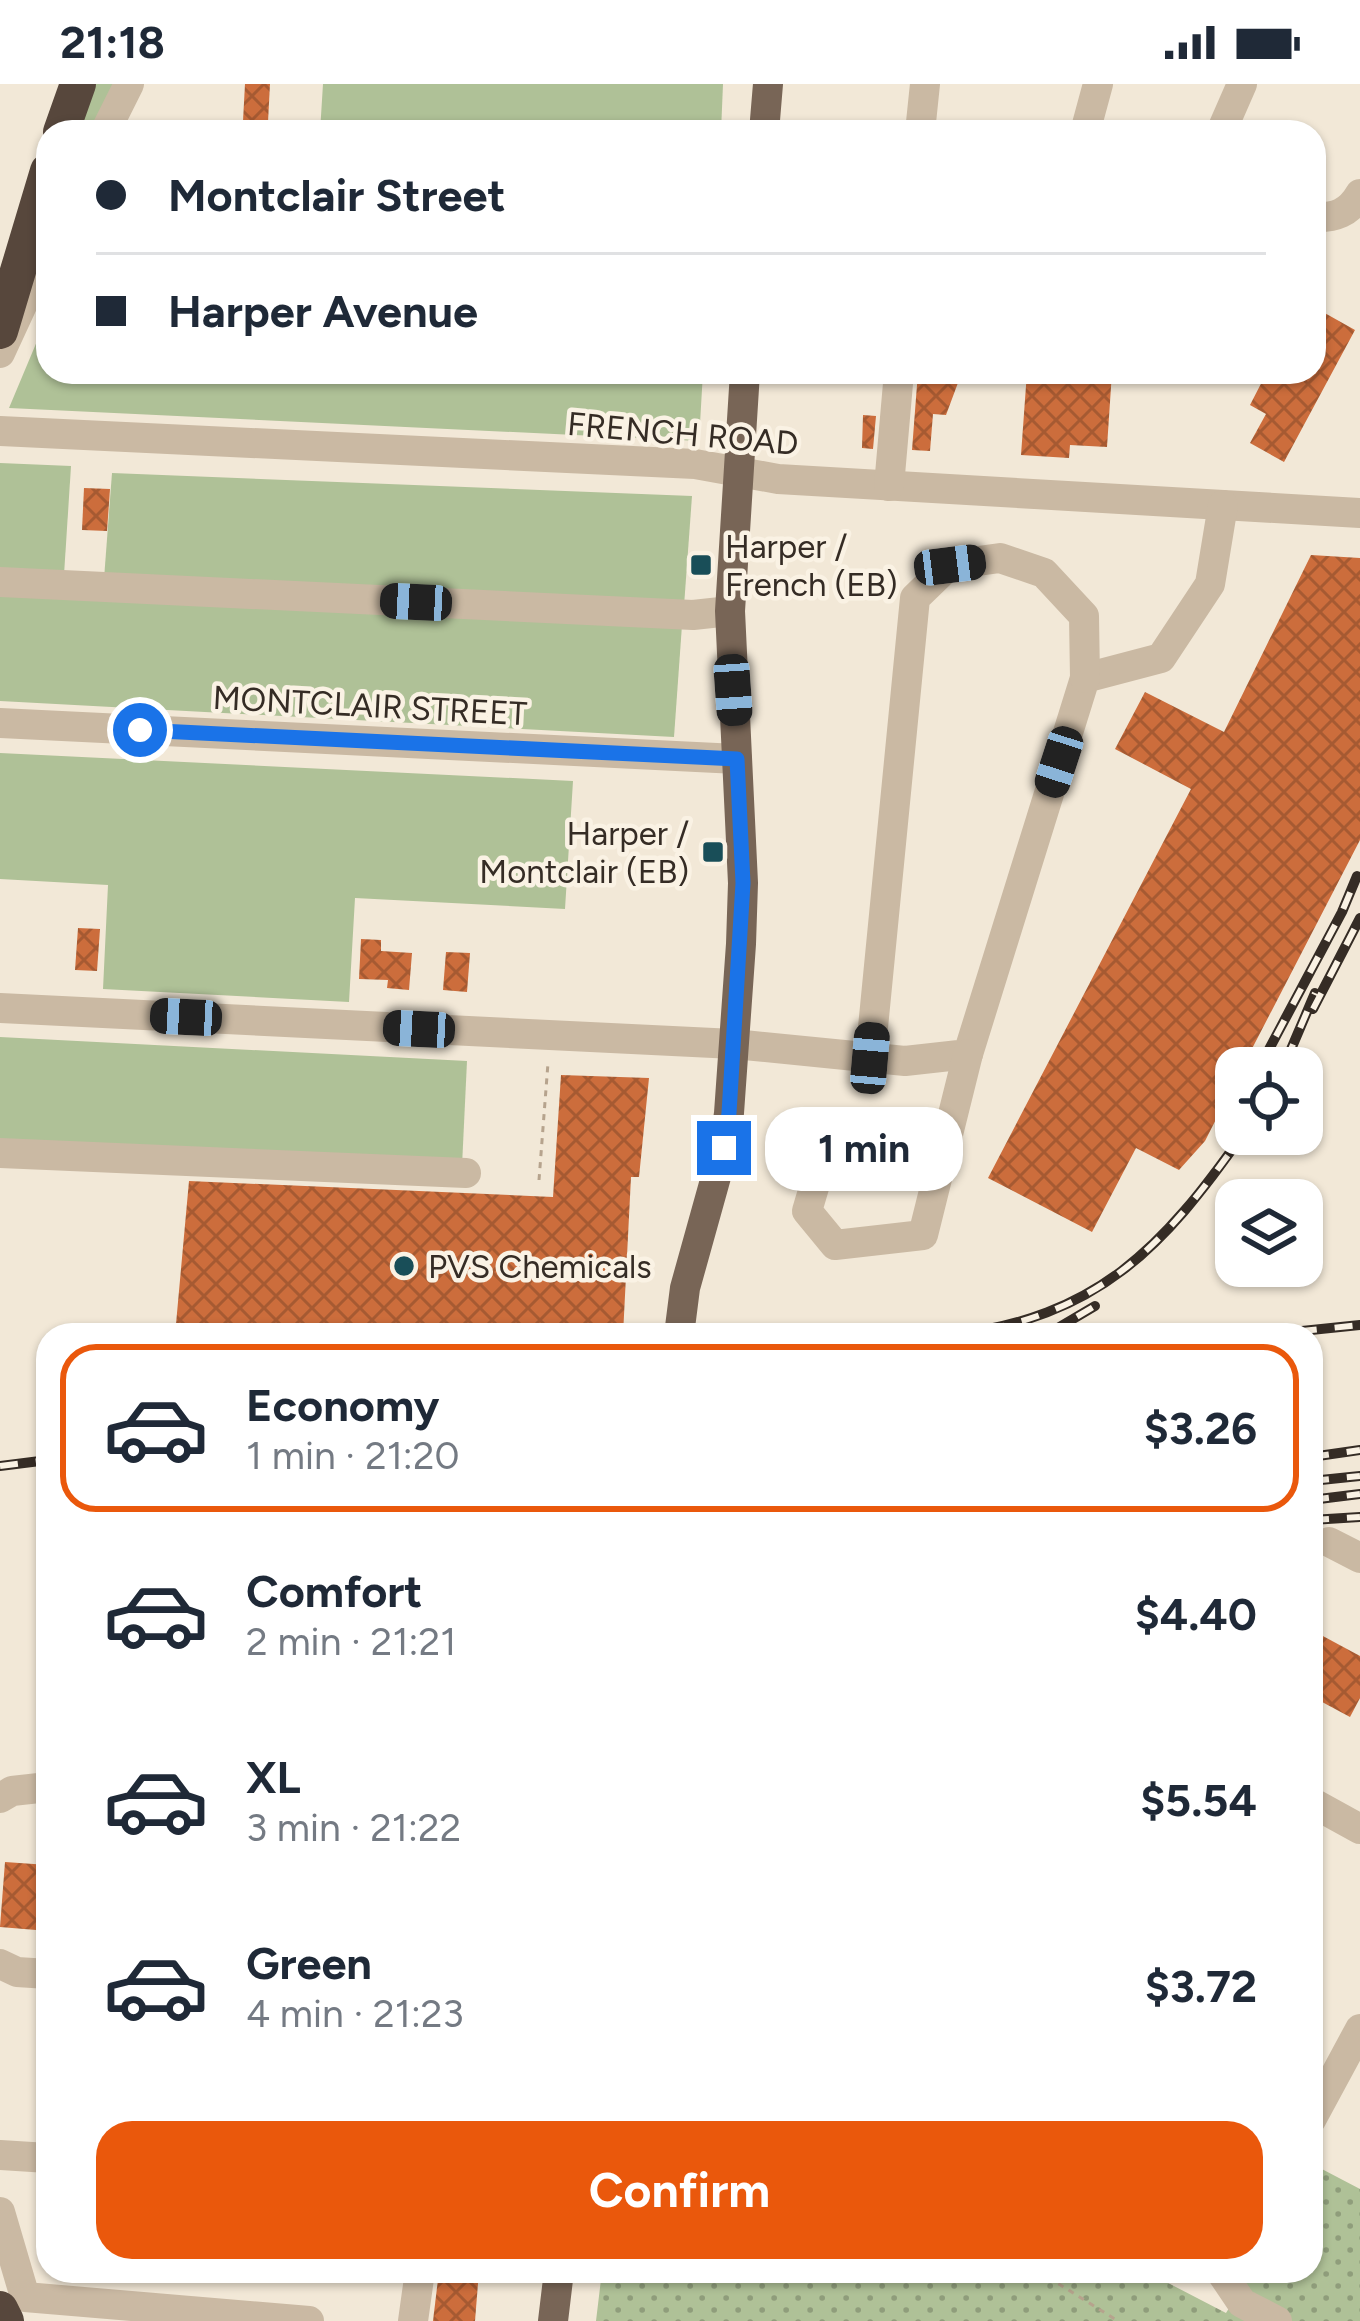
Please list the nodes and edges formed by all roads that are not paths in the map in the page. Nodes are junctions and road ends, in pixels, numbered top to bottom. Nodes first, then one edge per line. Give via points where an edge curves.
1 (78, 84) edge
2 (129, 84) edge
3 (768, 84) edge
4 (925, 84) edge
5 (1098, 84) edge
6 (1242, 84) edge
7 (65, 120) edge
8 (111, 120) edge
9 (765, 120) edge
10 (921, 120) edge
11 (1088, 120) edge
12 (1226, 120) edge
13 (1360, 195) edge
14 (36, 211) edge
15 (1326, 216) edge
16 (36, 293) edge
17 (0, 331) edge
18 (0, 353) edge
19 (744, 384) edge
20 (898, 384) edge
21 (0, 431) edge
22 (737, 472) junction
23 (890, 486) junction
24 (1223, 505) junction
25 (1360, 513) edge
26 (0, 582) edge
27 (730, 611) junction
28 (1084, 678) junction
29 (0, 723) edge
30 (737, 759) junction
31 (0, 1008) edge
32 (734, 1044) junction
33 (968, 1054) junction
34 (870, 1058) junction
35 (943, 1151) junction
36 (0, 1153) edge
37 (466, 1173) dead end
38 (681, 1323) edge
39 (1329, 1542) dead end
40 (1360, 1558) edge
41 (36, 1788) edge
42 (0, 1798) edge
43 (1323, 1809) edge
44 (1360, 1829) edge
45 (0, 1964) edge
46 (36, 1973) edge
47 (1360, 2030) edge
48 (1323, 2098) edge
49 (0, 2155) edge
50 (36, 2157) edge
51 (0, 2212) edge
52 (419, 2283) edge
53 (558, 2283) edge
54 (1229, 2283) edge
55 (10, 2309) edge
56 (309, 2321) edge
57 (413, 2321) edge
58 (553, 2321) edge
59 (1277, 2321) edge

1 - 7 highway
2 - 8 street
3 - 9 main road
4 - 10 street
5 - 11 street
6 - 12 street
13 - 15 street
14 - 17 highway
16 - 18 street
19 - 22 main road
20 - 23 street
21 - 22 street, FRENCH ROAD
22 - 23 street, FRENCH ROAD
22 - 27 main road
23 - 24 street, FRENCH ROAD
24 - 25 street, FRENCH ROAD
24 - 28 street via 1210,584 1161,658
26 - 27 street
27 - 30 main road
28 - 33 street
28 - 34 street via 1084,616 1044,573 1000,559 950,565 915,598
29 - 30 street, MONTCLAIR STREET
30 - 32 main road via 743,883
31 - 32 street
32 - 34 street
32 - 38 main road via 724,1148
33 - 34 street
33 - 35 street
35 - 35 street via 923,1235 835,1245 807,1211 830,1160
36 - 37 street
39 - 40 street
41 - 42 street
43 - 44 street
45 - 46 street
47 - 48 street
49 - 50 street
51 - 55 street
52 - 57 street
53 - 58 main road
54 - 59 street via 1242,2303
55 - 56 street

